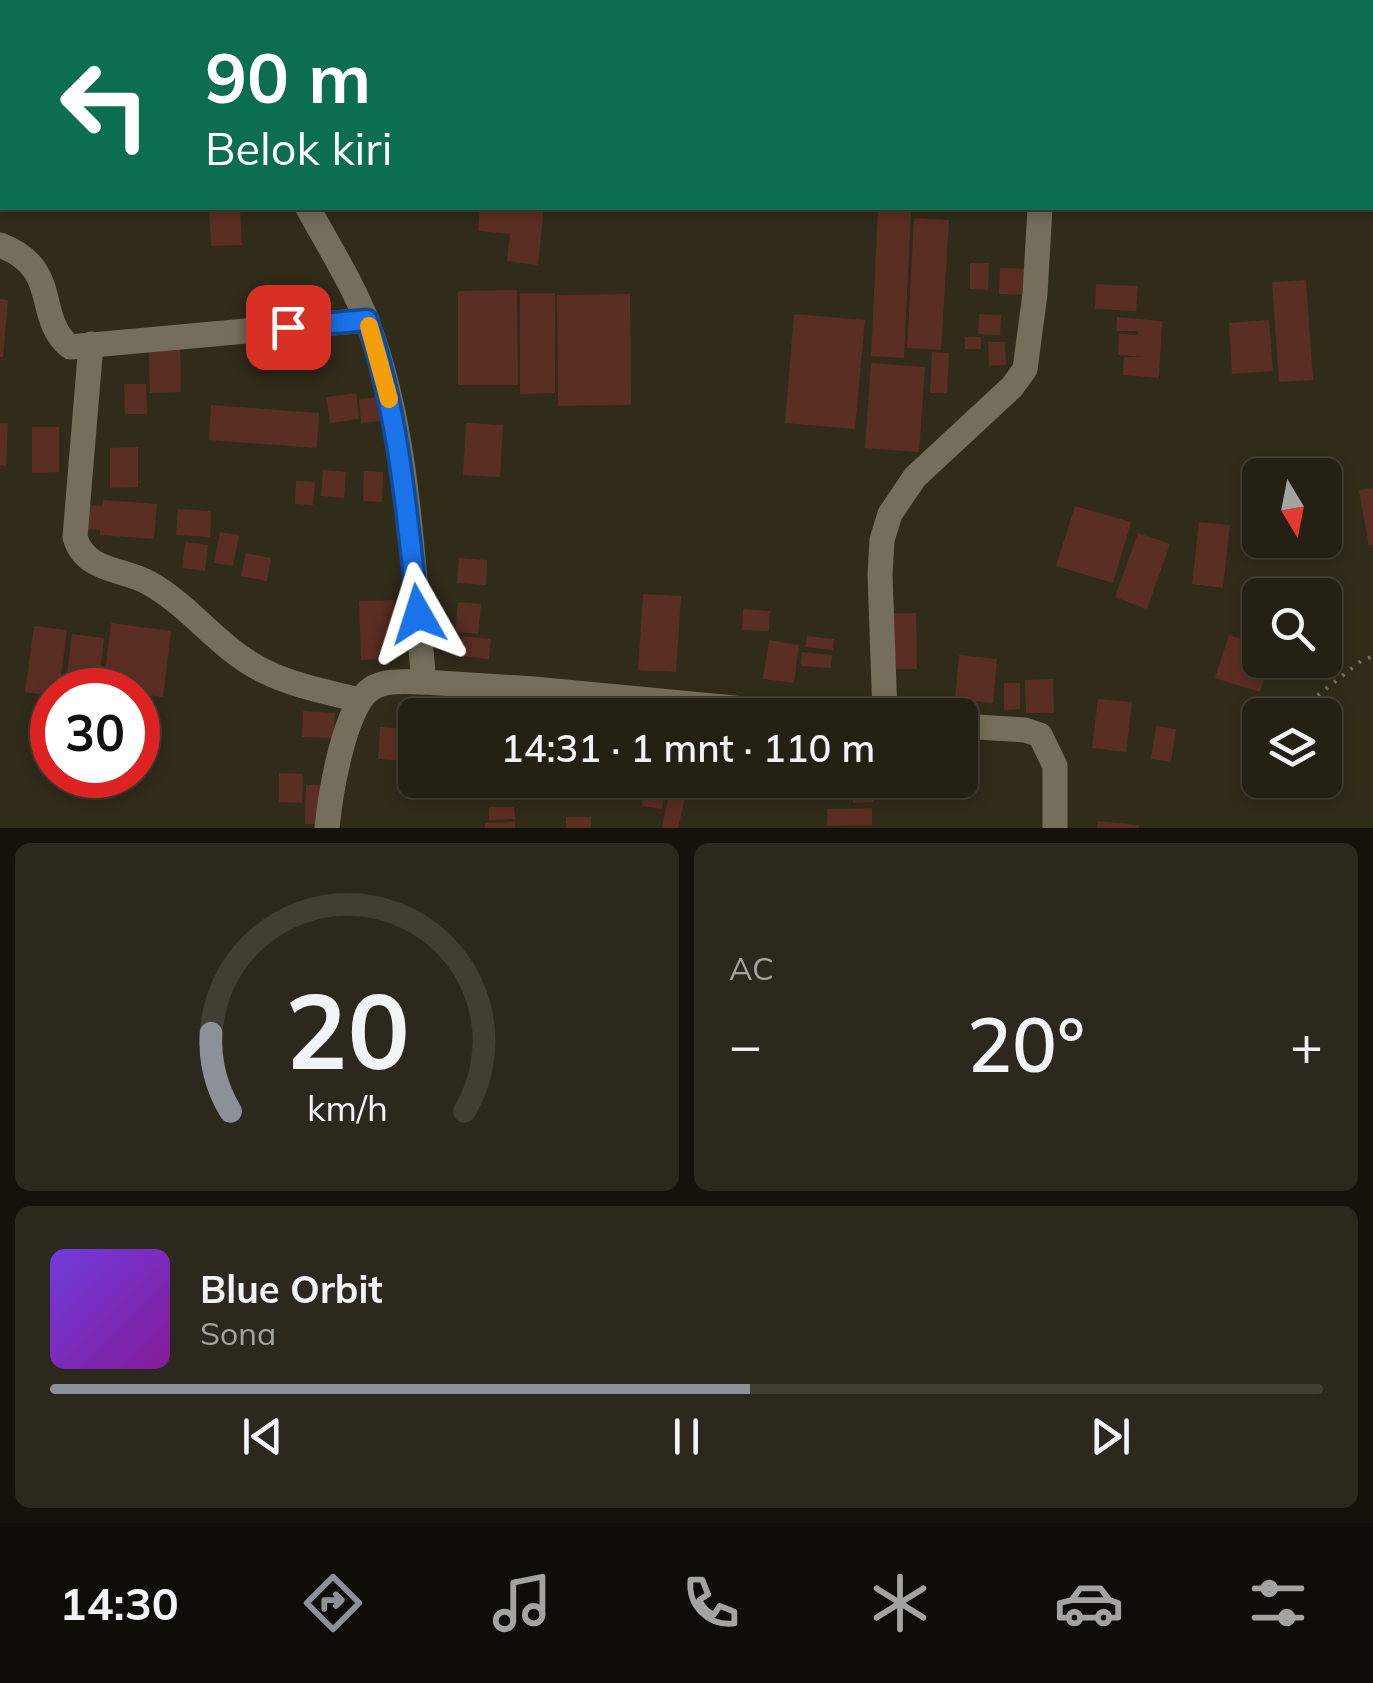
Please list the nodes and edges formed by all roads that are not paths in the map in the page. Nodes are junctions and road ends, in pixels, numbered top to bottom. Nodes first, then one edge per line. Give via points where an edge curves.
1 (311, 210) edge
2 (1040, 210) edge
3 (0, 246) edge
4 (367, 320) junction
5 (91, 344) junction
6 (424, 682) junction
7 (634, 698) edge
8 (884, 698) edge
9 (359, 700) junction
10 (978, 727) edge
11 (327, 828) edge
12 (1055, 828) edge

1 - 4 street
2 - 8 street via 1024,369 1012,388 915,477 890,514 880,574
3 - 5 street via 38,270 63,341 70,347
4 - 5 street
4 - 6 street via 396,431
5 - 9 street via 79,551 171,596 262,671
6 - 7 street
6 - 9 street via 376,686
9 - 11 street
10 - 12 street via 1040,735 1056,766

